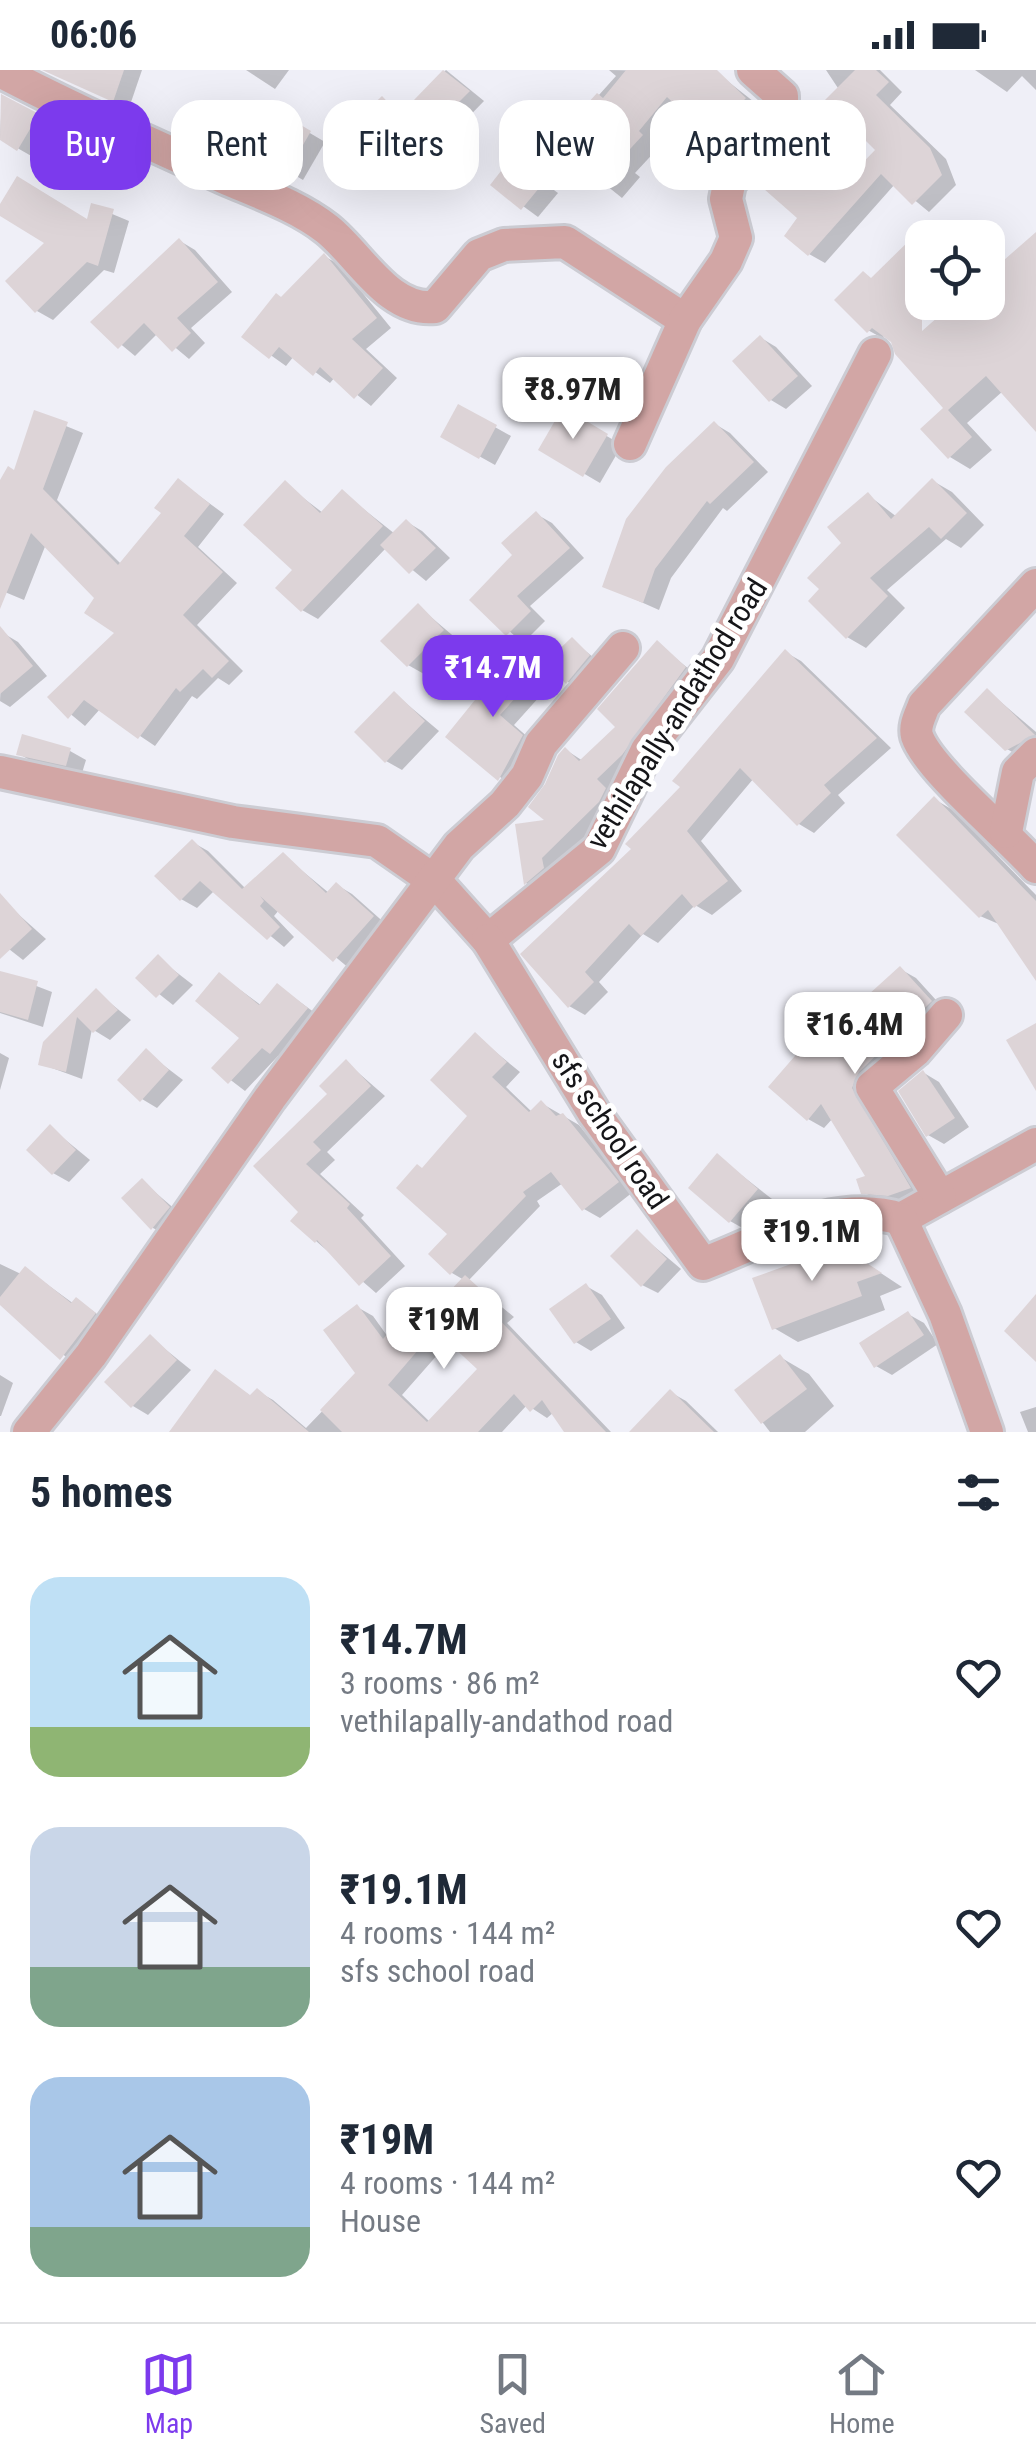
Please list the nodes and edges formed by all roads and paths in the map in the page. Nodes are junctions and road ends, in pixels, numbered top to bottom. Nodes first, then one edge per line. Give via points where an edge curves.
1 (753, 70) edge
2 (0, 71) edge
3 (685, 320) junction
4 (875, 354) dead end
5 (630, 444) dead end
6 (1036, 585) edge
7 (623, 648) dead end
8 (1036, 754) edge
9 (0, 772) edge
10 (1006, 832) junction
11 (1036, 867) edge
12 (436, 882) junction
13 (488, 940) junction
14 (946, 1014) dead end
15 (1036, 1144) edge
16 (940, 1197) junction
17 (900, 1218) junction
18 (29, 1432) edge
19 (987, 1432) edge

1 - 3 street via 782,96 782,106 729,184 736,238
2 - 3 street via 326,228 392,294 417,309 435,307 479,255 504,245 565,242
3 - 5 street
4 - 13 street, vethilapally-andathod road via 718,659 647,750 599,849
6 - 10 street via 924,705 916,724 938,766
7 - 12 street via 542,744 506,804 460,846
8 - 10 street via 1018,772
9 - 12 street via 233,822 377,841
10 - 11 street
12 - 13 street
12 - 18 street
13 - 17 street, sfs school road via 594,1113 703,1264 836,1213 872,1210
14 - 16 street via 872,1087
15 - 16 street
16 - 17 street
17 - 19 street

